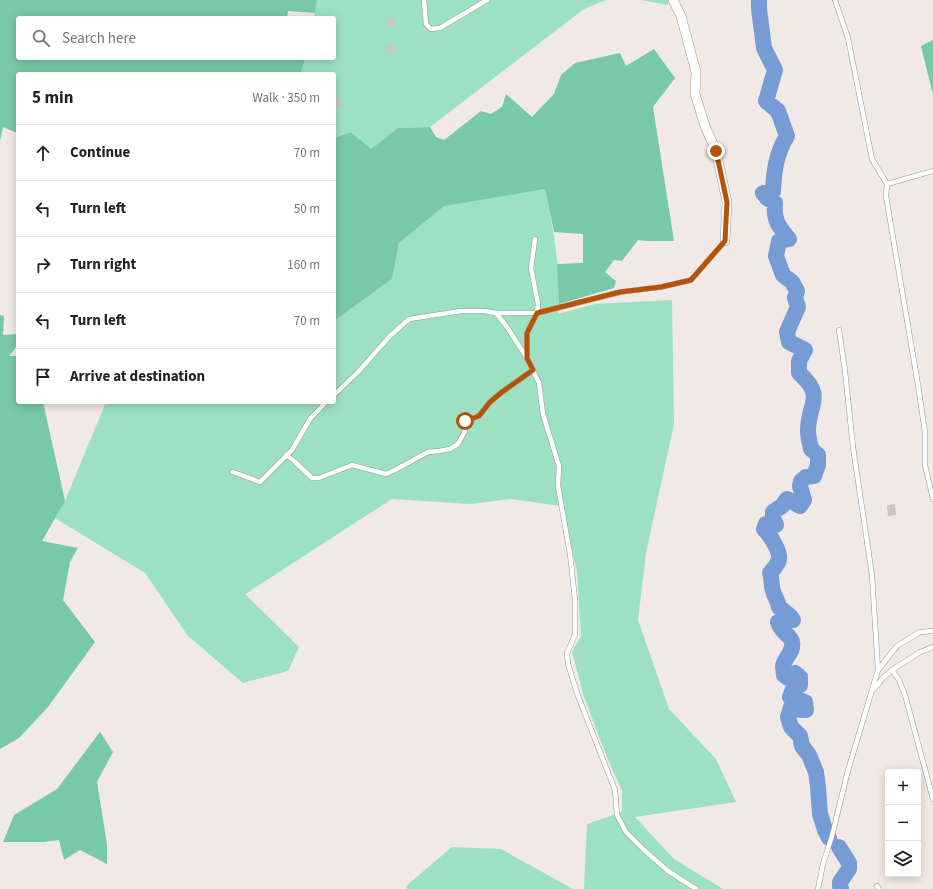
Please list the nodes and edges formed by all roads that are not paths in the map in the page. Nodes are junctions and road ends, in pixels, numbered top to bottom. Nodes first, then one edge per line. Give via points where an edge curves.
1 (424, 0) edge
2 (487, 0) edge
3 (673, 0) edge
4 (835, 0) edge
5 (933, 171) edge
6 (887, 184) junction
7 (535, 239) dead end
8 (725, 241) joint
9 (496, 313) junction
10 (537, 313) junction
11 (839, 330) dead end
12 (527, 358) junction
13 (533, 370) junction
14 (336, 393) edge
15 (324, 404) edge
16 (286, 455) junction
17 (233, 472) dead end
18 (933, 499) edge
19 (933, 631) edge
20 (933, 647) edge
21 (878, 670) junction
22 (892, 670) junction
23 (872, 691) junction
24 (933, 799) edge
25 (696, 889) edge
26 (818, 889) edge

1 - 2 lane via 426,24 431,29 440,28
3 - 8 street via 696,72 695,94 718,159 727,202
4 - 6 lane via 848,38 872,159
5 - 6 lane
6 - 18 lane via 886,196 925,432 925,465
7 - 10 lane via 531,268 538,304
8 - 10 lane via 691,280 620,292
9 - 10 lane
9 - 12 lane
9 - 14 lane via 461,311 409,319
10 - 12 lane via 527,333
11 - 21 lane via 852,447 872,575
12 - 13 lane
13 - 16 lane via 490,402 479,416 465,421 465,431 458,444 445,450 428,452 386,474 352,465 319,478 312,478
13 - 25 lane via 539,383 543,414 559,466 558,486 574,586 575,635 567,653 578,696 615,790 617,815 626,832 668,871
15 - 16 lane via 310,419 292,450
16 - 17 lane via 260,482
19 - 21 lane via 920,632 897,646
20 - 22 lane
21 - 23 lane
22 - 23 lane
22 - 24 lane via 905,695
23 - 26 lane via 847,774

